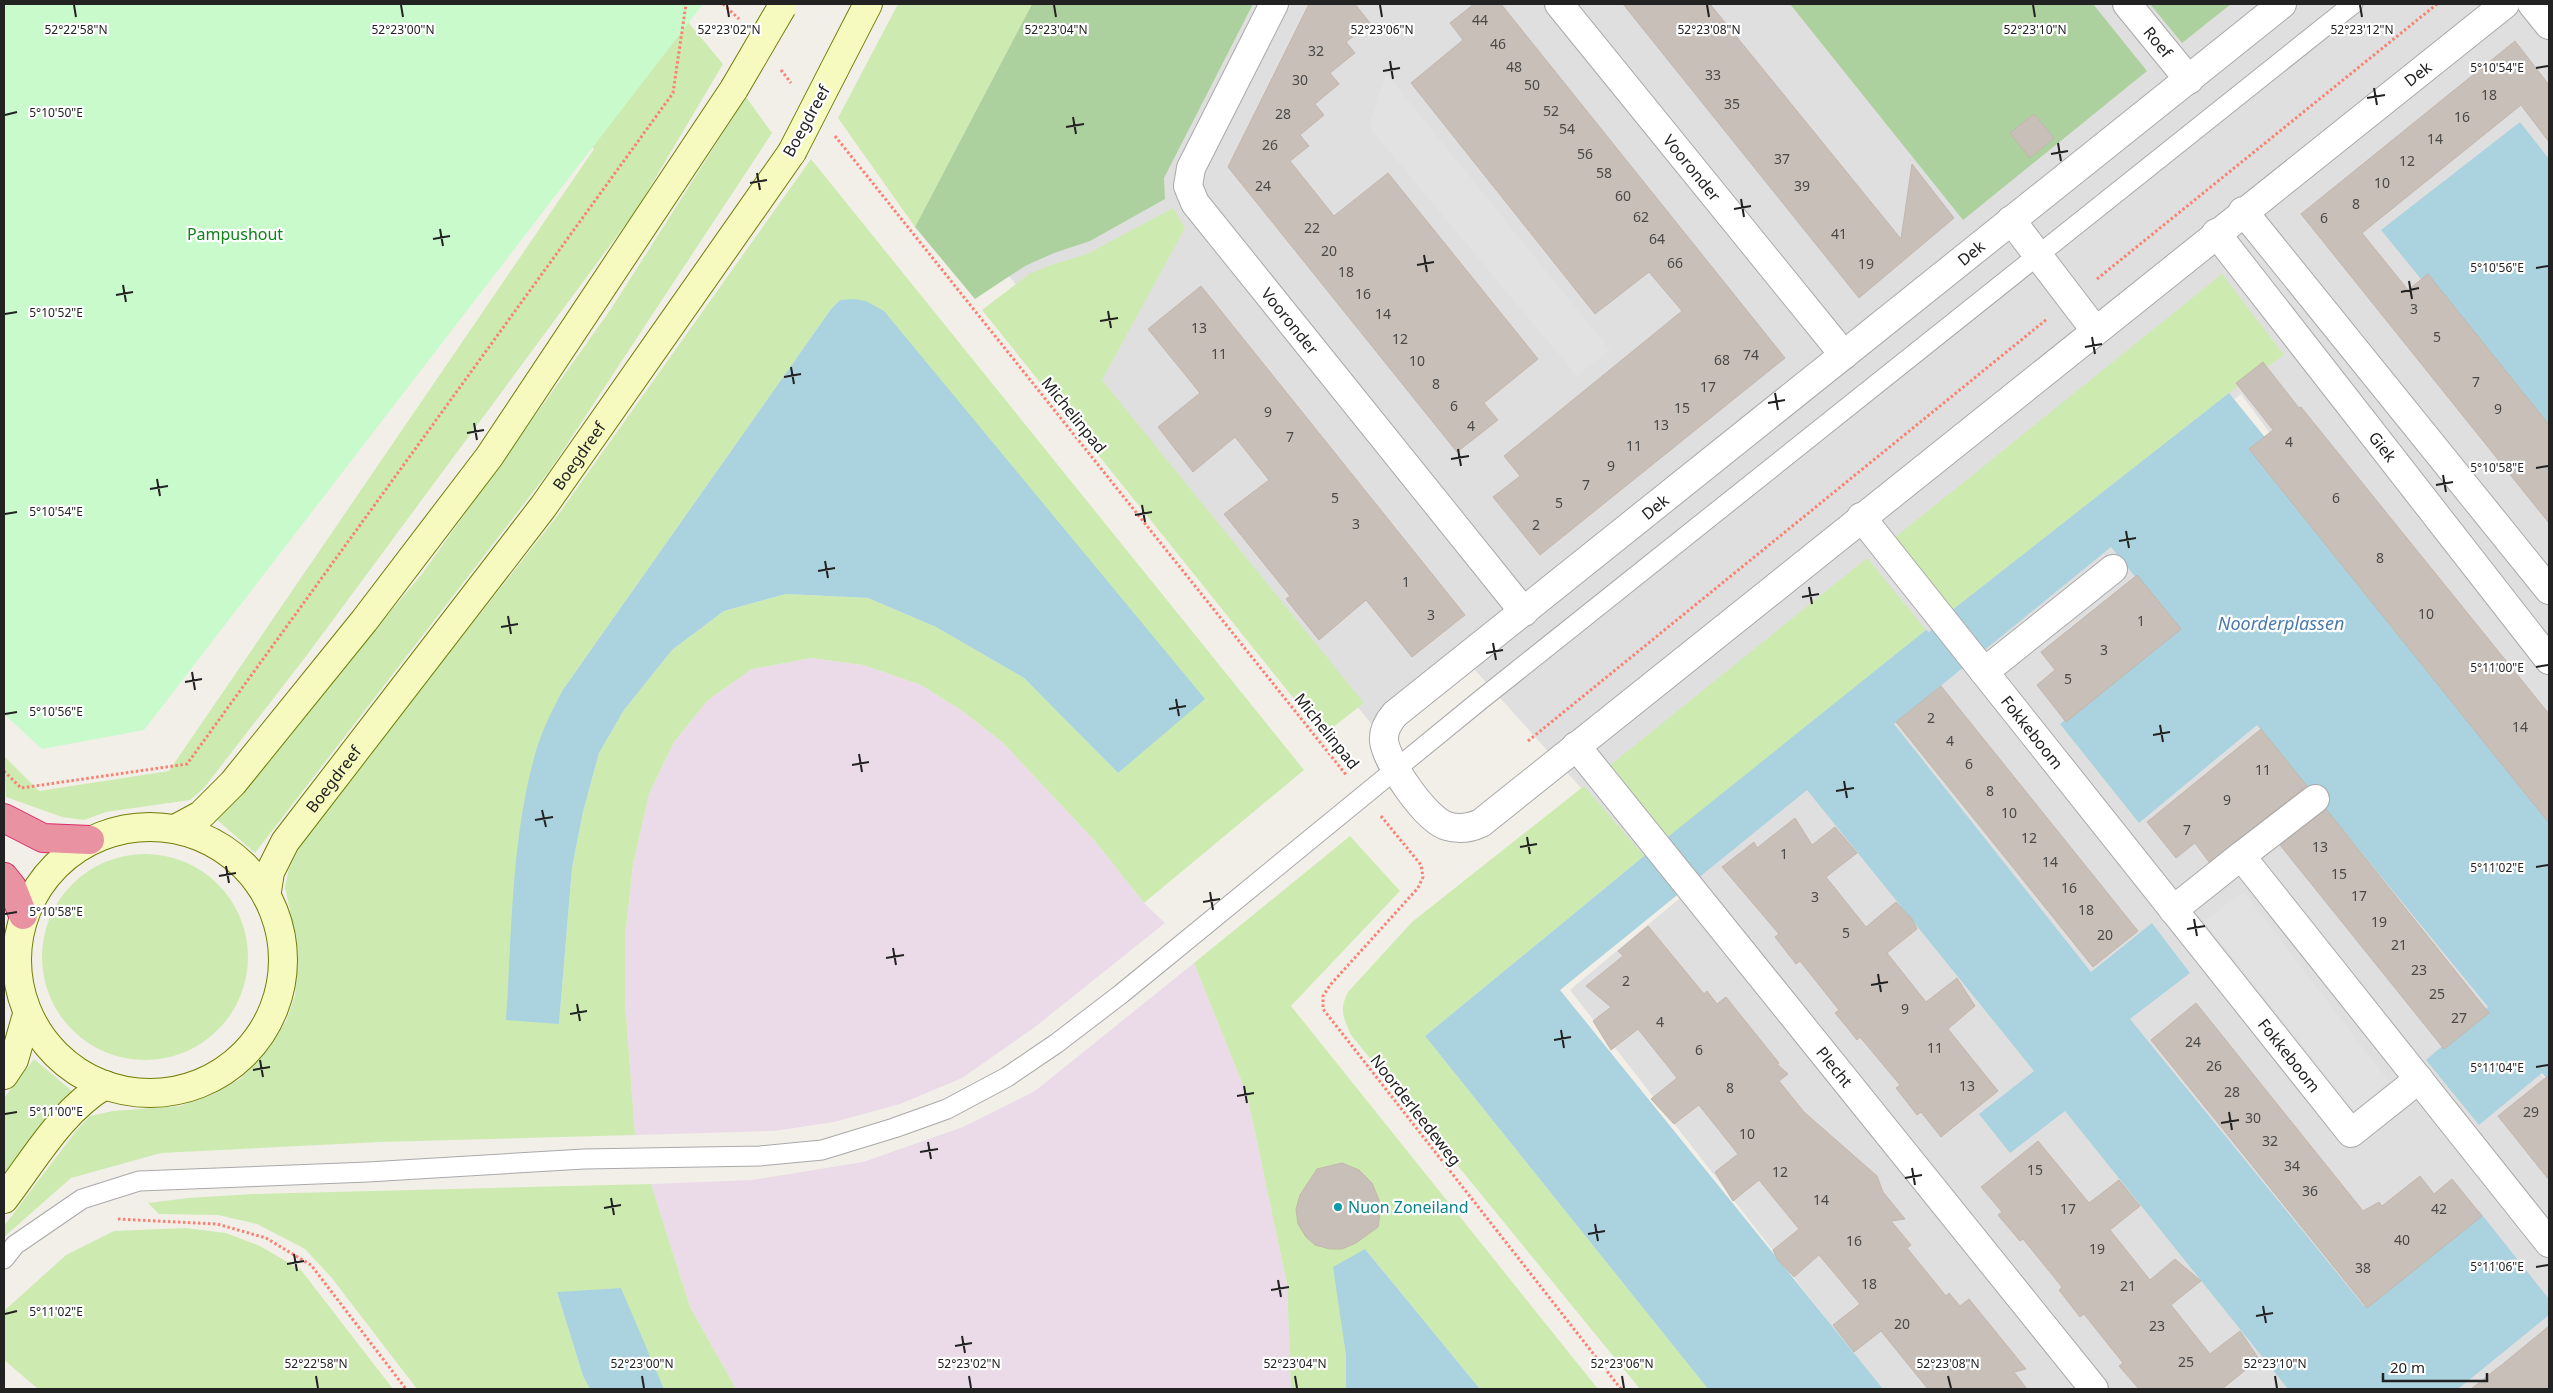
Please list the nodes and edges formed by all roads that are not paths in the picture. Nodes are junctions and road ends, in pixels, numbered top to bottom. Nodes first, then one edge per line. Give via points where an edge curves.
1 (868, 4) edge
2 (1274, 4) edge
3 (1559, 4) edge
4 (2127, 4) edge
5 (2282, 4) edge
6 (2353, 4) edge
7 (2505, 4) edge
8 (2532, 4) edge
9 (782, 5) edge
10 (2549, 25) edge
11 (2189, 80) junction
12 (2243, 212) junction
13 (2011, 220) junction
14 (2216, 234) junction
15 (2039, 256) junction
16 (2095, 330) junction
17 (1844, 355) junction
18 (1861, 517) junction
19 (2113, 568) dead end
20 (2549, 590) edge
21 (1524, 612) junction
22 (2549, 660) edge
23 (1980, 667) junction
24 (1576, 746) junction
25 (1395, 770) junction
26 (2315, 800) dead end
27 (4, 818) edge
28 (175, 829) junction
29 (90, 840) junction
30 (2241, 856) junction
31 (4, 877) edge
32 (267, 890) junction
33 (2173, 910) junction
34 (23, 916) junction
35 (26, 1018) junction
36 (4, 1075) edge
37 (2419, 1079) junction
38 (105, 1086) junction
39 (4, 1199) edge
40 (2549, 1243) edge
41 (4, 1259) edge
42 (2094, 1389) edge

1 - 32 street, Boegdreef, bridge via 792,152 543,506 285,842 270,872
2 - 21 street, Vooronder via 1191,168 1188,186 1195,204
3 - 17 street, Vooronder
4 - 11 street, Roef
5 - 11 street, Dek
6 - 15 lane
7 - 12 street, Dek
8 - 10 street
9 - 28 street, bridge via 734,89 489,458 364,621 233,783 200,816
11 - 13 street, Dek
12 - 14 street, Dek
12 - 20 street
13 - 15 street
13 - 17 street, Dek
14 - 16 street, Dek
14 - 22 street, Giek
15 - 16 street
15 - 25 lane
16 - 18 street, Dek
17 - 21 street, Dek
18 - 23 street, Fokkeboom
18 - 24 street, Dek
19 - 23 street
21 - 25 street, Dek via 1386,724 1386,751
23 - 33 street, Fokkeboom
24 - 25 street, Dek via 1481,824 1470,828 1446,826 1434,819
24 - 42 street, Plecht
25 - 41 lane via 1121,994 1056,1043 1007,1077 946,1109 894,1128 822,1150 760,1156 584,1159 138,1181 82,1199 15,1245
26 - 30 street
27 - 29 highway via 44,838
28 - 29 street via 132,828
28 - 32 street via 214,843 247,868
29 - 34 street via 61,860 38,885
30 - 33 street
30 - 37 street
31 - 34 highway via 12,887
32 - 38 street via 284,943 283,987 268,1028 236,1062 175,1091 137,1093
33 - 37 street, Fokkeboom via 2352,1133
34 - 35 street via 15,954
35 - 36 street via 14,1060
35 - 38 street via 49,1049 70,1068
37 - 40 street
38 - 39 street via 90,1094 64,1119

